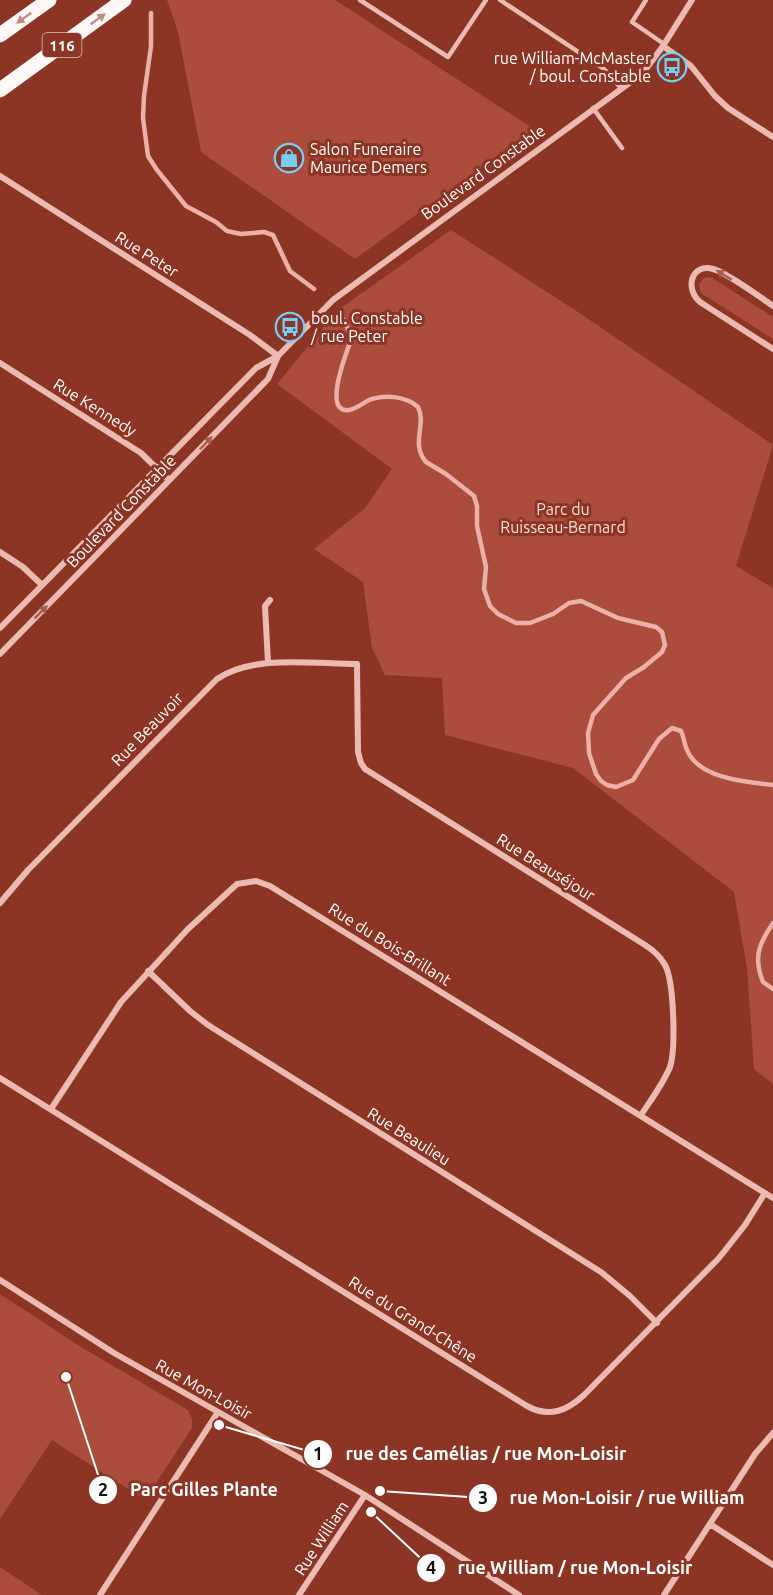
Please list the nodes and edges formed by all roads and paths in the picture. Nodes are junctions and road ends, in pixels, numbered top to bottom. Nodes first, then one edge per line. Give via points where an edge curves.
1 (49, 0) edge
2 (124, 0) edge
3 (360, 0) edge
4 (486, 0) edge
5 (500, 0) edge
6 (646, 0) edge
7 (692, 0) edge
8 (0, 35) edge
9 (663, 45) junction
10 (621, 88) junction
11 (0, 90) edge
12 (593, 108) junction
13 (773, 137) edge
14 (622, 148) dead end
15 (0, 176) edge
16 (773, 306) edge
17 (773, 349) edge
18 (278, 356) junction
19 (0, 363) edge
20 (157, 468) junction
21 (170, 480) junction
22 (0, 552) edge
23 (42, 585) junction
24 (270, 600) dead end
25 (0, 628) edge
26 (0, 654) edge
27 (268, 663) junction
28 (357, 664) joint
29 (0, 903) edge
30 (148, 971) junction
31 (0, 1078) edge
32 (51, 1109) junction
33 (641, 1116) junction
34 (765, 1193) junction
35 (773, 1198) edge
36 (0, 1280) edge
37 (657, 1323) junction
38 (218, 1412) junction
39 (773, 1433) edge
40 (365, 1495) junction
41 (710, 1524) junction
42 (773, 1565) edge
43 (100, 1595) edge
44 (299, 1595) edge
45 (519, 1595) edge
46 (663, 1595) edge

1 -> 8 main road, 116
11 -> 2 main road, 116
3 - 4 lane via 448,57
5 - 10 lane via 604,69
6 - 9 lane via 632,22
7 - 9 street, Boulevard Constable
9 - 10 street, Boulevard Constable via 646,69
9 - 13 street via 691,66 723,104
10 - 12 street, Boulevard Constable
12 - 14 lane
12 - 18 street, Boulevard Constable via 333,300
15 - 18 street, Rue Peter
16 -> 17 street via 715,269 700,270 691,281 699,302
18 - 20 street, Boulevard Constable via 256,368
21 -> 18 street, Boulevard Constable via 268,379
19 - 20 street, Rue Kennedy via 141,453
20 - 21 street, Rue Kennedy
20 - 23 street, Boulevard Constable
26 -> 21 street, Boulevard Constable
22 - 23 street
23 - 25 street, Boulevard Constable
24 - 27 street via 265,606
27 - 28 street, Rue Beauvoir
27 - 29 street, Rue Beauvoir via 238,668 211,684
28 - 33 street, Rue Beauséjour via 358,752 365,769 645,945 664,964 671,988 672,1058
30 - 32 street, Rue du Bois-Brillant via 114,1011
30 - 33 street, Rue du Bois-Brillant via 232,887 246,881 261,882
30 - 37 street, Rue Beaulieu via 208,1025 601,1272
31 - 32 street, Rue du Grand-Chêne
32 - 37 street, Rue du Grand-Chêne via 532,1409 549,1413 571,1407
33 - 34 street, Rue du Bois-Brillant
34 - 35 street, Rue du Bois-Brillant
34 - 37 street, Rue du Grand-Chêne via 732,1244
36 - 38 street, Rue Mon-Loisir via 114,1353
38 - 40 street, Rue Mon-Loisir
38 - 43 street
39 - 41 street
40 - 44 street, Rue William
40 - 45 street, Rue Mon-Loisir
41 - 42 street
41 - 46 street

